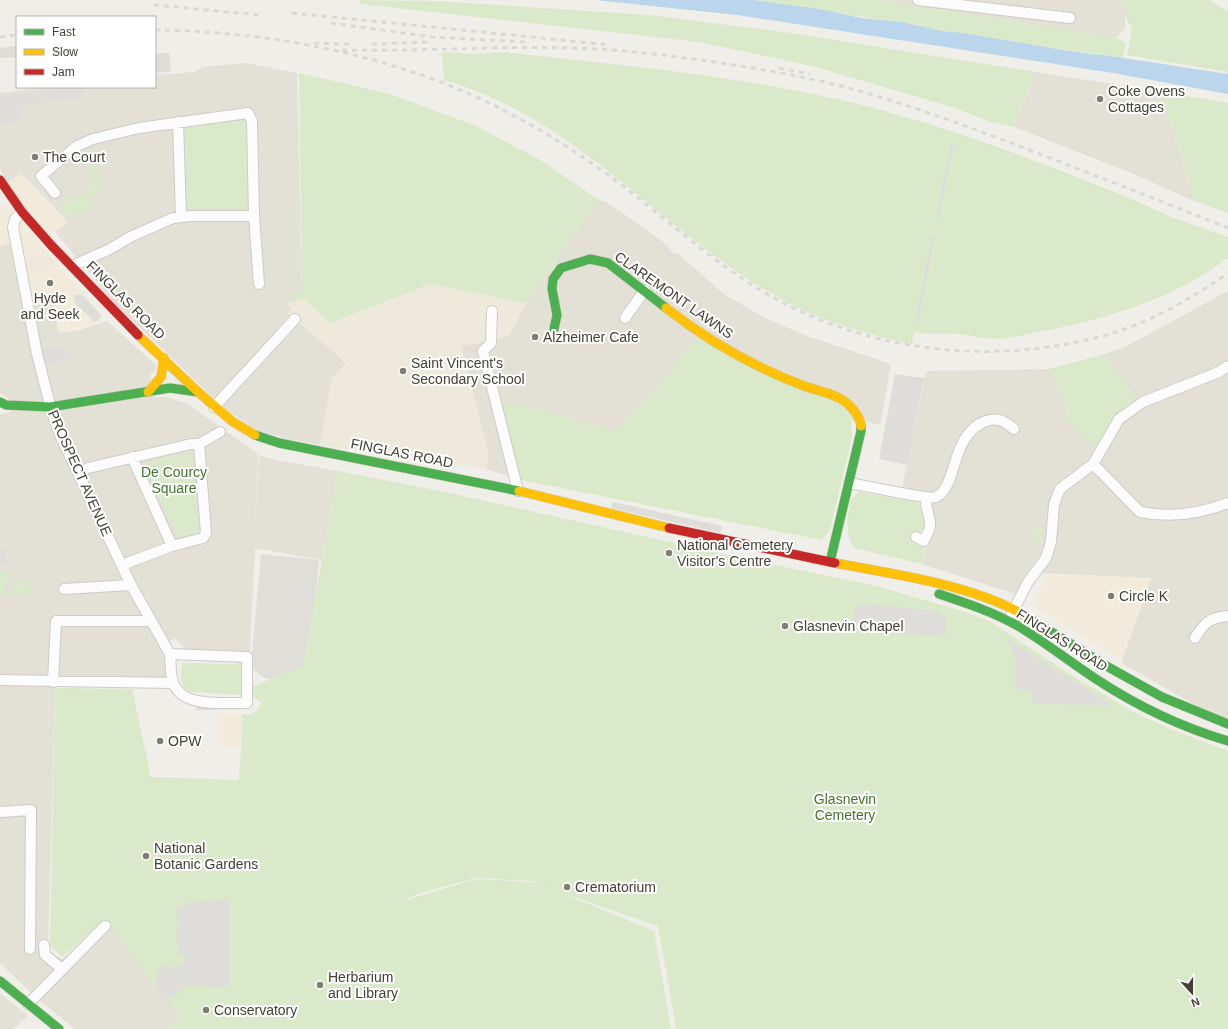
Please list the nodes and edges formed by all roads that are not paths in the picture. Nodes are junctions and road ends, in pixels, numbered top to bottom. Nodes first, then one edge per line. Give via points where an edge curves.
1 (918, 0) edge
2 (1070, 18) dead end
3 (178, 122) junction
4 (0, 180) edge
5 (55, 193) dead end
6 (12, 199) junction
7 (0, 200) edge
8 (22, 212) junction
9 (254, 216) junction
10 (181, 217) junction
11 (72, 266) junction
12 (259, 284) dead end
13 (645, 290) junction
14 (492, 311) dead end
15 (625, 318) dead end
16 (295, 320) dead end
17 (554, 329) dead end
18 (164, 358) junction
19 (1228, 366) edge
20 (148, 392) junction
21 (198, 392) junction
22 (2, 405) edge
23 (50, 407) junction
24 (214, 407) junction
25 (1014, 429) dead end
26 (220, 432) dead end
27 (199, 444) junction
28 (132, 458) junction
29 (1093, 464) junction
30 (88, 468) dead end
31 (849, 483) junction
32 (518, 491) junction
33 (927, 499) junction
34 (1228, 503) edge
35 (916, 537) dead end
36 (172, 546) junction
37 (830, 562) junction
38 (122, 565) junction
39 (876, 571) junction
40 (131, 585) junction
41 (64, 589) dead end
42 (1014, 609) junction
43 (1228, 616) edge
44 (150, 621) junction
45 (1006, 621) junction
46 (1195, 638) dead end
47 (170, 654) junction
48 (0, 680) edge
49 (53, 682) junction
50 (173, 683) junction
51 (1228, 724) edge
52 (1228, 742) edge
53 (0, 812) edge
54 (105, 926) dead end
55 (44, 945) dead end
56 (30, 949) dead end
57 (62, 969) junction
58 (0, 981) edge
59 (28, 1004) junction
60 (59, 1029) edge

1 - 2 street
3 - 5 street via 139,128 93,139 77,146 41,176
3 - 9 street via 248,113 250,115
3 - 10 street
4 - 6 main road, FINGLAS ROAD
6 - 7 main road
6 - 8 main road, FINGLAS ROAD
8 - 11 main road, FINGLAS ROAD
8 - 23 street, PROSPECT AVENUE via 15,219 13,227 37,354
9 - 10 street
9 - 12 street
10 - 11 street via 163,222
11 - 18 main road, FINGLAS ROAD via 127,325
13 - 15 street
13 - 17 main road, CLAREMONT LAWNS via 608,263 590,259 561,268 553,279 552,289 557,315
13 - 31 main road, CLAREMONT LAWNS via 701,333 745,360 804,386 840,398 848,405 860,420 861,431
14 - 32 street via 491,343 483,351
16 - 24 street
18 - 20 main road via 164,374
18 - 21 main road, FINGLAS ROAD
19 - 29 street via 1132,408 1119,419
20 - 21 main road via 170,388
20 - 23 main road via 96,402
21 - 24 main road, FINGLAS ROAD
22 - 23 main road
23 - 38 street, PROSPECT AVENUE via 61,437
24 - 32 main road, FINGLAS ROAD via 248,432 279,443
25 - 33 street via 1003,420 993,419 978,424 959,449 941,495
26 - 27 street
27 - 28 street
27 - 36 street via 206,533 203,538
28 - 30 street
28 - 36 street
29 - 34 street via 1140,512 1182,514 1207,511
29 - 42 street via 1060,489 1056,496 1051,542 1046,558 1028,582
31 - 33 street
31 - 37 main road, CLAREMONT LAWNS
32 - 37 main road, FINGLAS ROAD via 687,532
33 - 35 street via 925,505 929,530 924,541
36 - 38 street
37 - 39 main road, FINGLAS ROAD
38 - 40 street, PROSPECT AVENUE
39 - 42 main road, FINGLAS ROAD via 931,582
39 - 45 main road, FINGLAS ROAD via 977,607
40 - 41 street
40 - 44 street, PROSPECT AVENUE
42 - 45 street
42 - 51 main road, FINGLAS ROAD via 1162,697
43 - 46 street via 1210,620
44 - 47 street, PROSPECT AVENUE
44 - 49 street via 56,622
45 - 52 main road, FINGLAS ROAD via 1135,702 1188,727
47 - 50 street
47 - 50 street via 247,657 247,703 196,702 176,689
48 - 49 street
49 - 50 street
53 - 56 street via 31,810
54 - 57 street
55 - 57 street via 45,955
57 - 59 street
58 - 59 main road
59 - 60 main road

